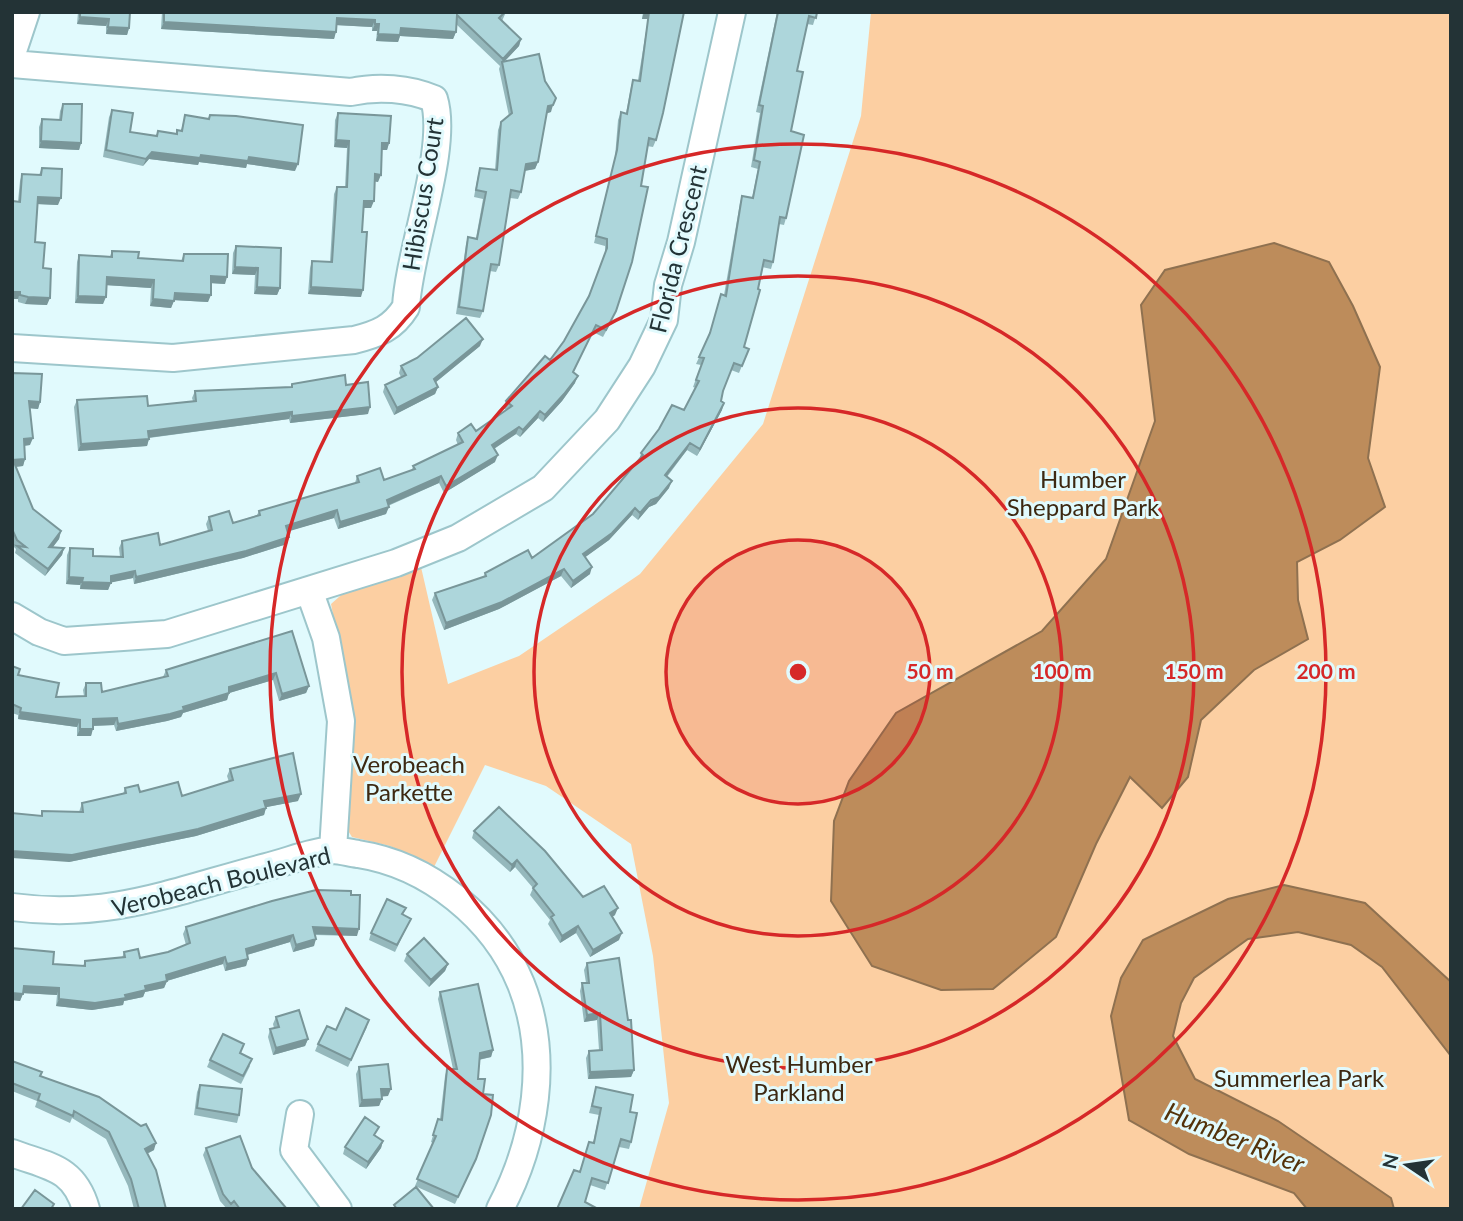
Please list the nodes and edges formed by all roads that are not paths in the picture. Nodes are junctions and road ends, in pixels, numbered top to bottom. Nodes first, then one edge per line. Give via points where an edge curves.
1 (26, 12) edge
2 (732, 12) edge
3 (12, 54) edge
4 (12, 64) edge
5 (12, 348) edge
6 (309, 590) junction
7 (12, 616) edge
8 (333, 850) junction
9 (12, 907) edge
10 (300, 1114) dead end
11 (12, 1153) edge
12 (86, 1209) edge
13 (338, 1209) edge
14 (500, 1209) edge

1 - 3 street
2 - 6 street, Florida Crescent via 668,285 664,320 642,366 607,419 543,488 457,538 397,563
4 - 5 street, Hibiscus Court via 351,92 395,89 433,99 438,113 406,307 381,333 354,340 173,358
6 - 7 street, Florida Crescent via 167,634 138,638 64,641
6 - 8 street via 326,638 341,721
8 - 9 street, Verobeach Boulevard via 149,902 98,911
8 - 14 street, Verobeach Boulevard via 387,860 455,897 474,913 516,973 530,1022 534,1114 522,1162
10 - 13 street via 294,1150
11 - 12 street via 69,1176 80,1189

